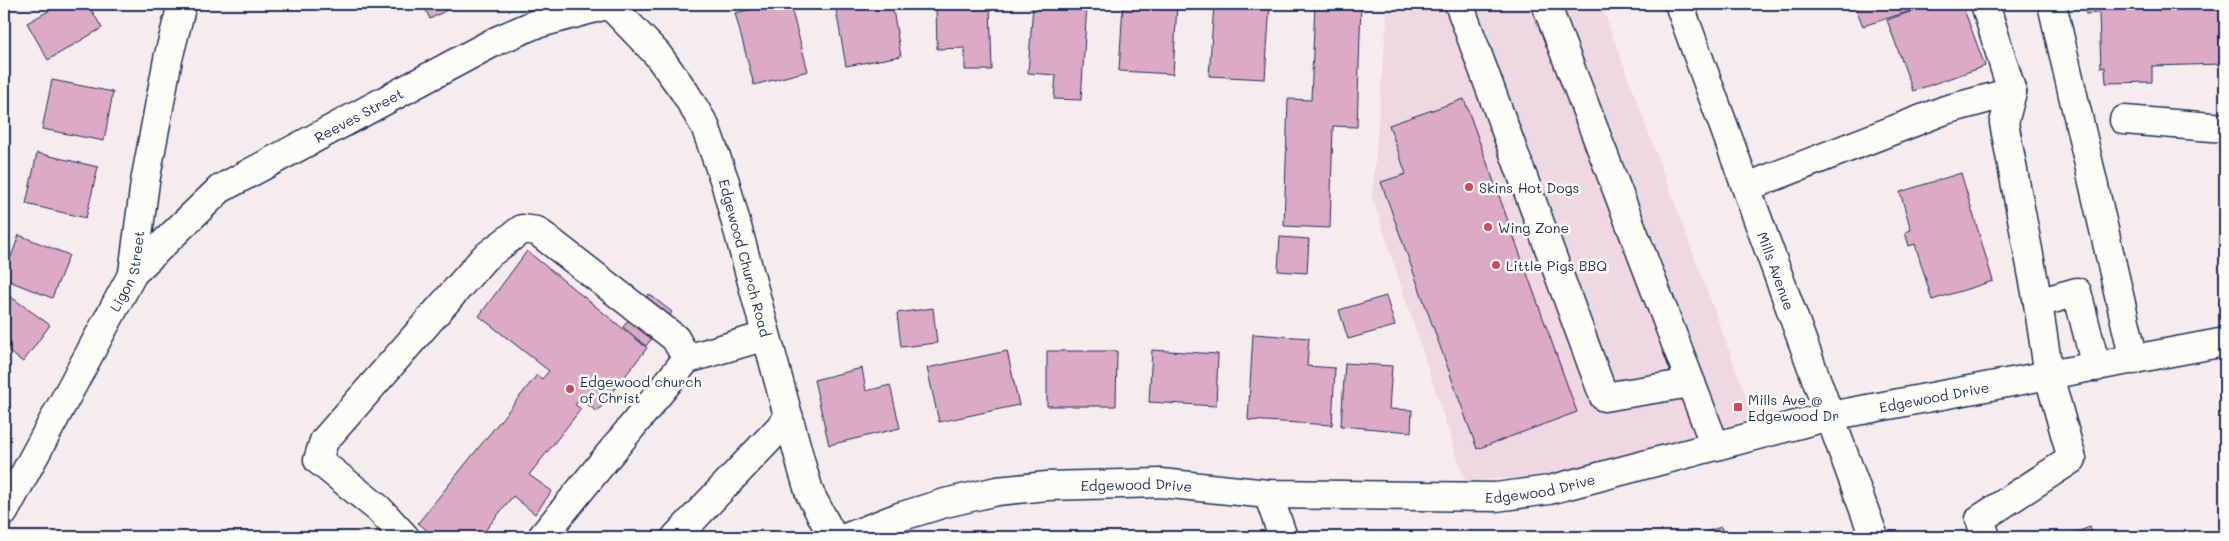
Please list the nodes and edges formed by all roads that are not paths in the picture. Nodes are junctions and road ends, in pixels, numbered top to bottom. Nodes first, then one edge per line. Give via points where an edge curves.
1 (182, 4) edge
2 (610, 4) edge
3 (1459, 4) edge
4 (1546, 4) edge
5 (1678, 4) edge
6 (1985, 4) edge
7 (2052, 4) edge
8 (2012, 92) junction
9 (2124, 120) dead end
10 (2225, 128) edge
11 (1747, 187) junction
12 (133, 273) junction
13 (2038, 303) junction
14 (766, 336) junction
15 (2225, 342) edge
16 (687, 359) junction
17 (2134, 360) junction
18 (2096, 367) junction
19 (2049, 376) junction
20 (1692, 383) junction
21 (1830, 416) junction
22 (788, 418) junction
23 (1715, 446) junction
24 (1268, 494) junction
25 (4, 512) edge
26 (405, 537) edge
27 (542, 537) edge
28 (676, 537) edge
29 (833, 537) edge
30 (848, 537) edge
31 (1283, 537) edge
32 (1874, 537) edge
33 (1986, 537) edge

1 - 12 street, Ligon Street via 168,59 145,182
2 - 12 street, Reeves Street via 533,25 496,42 220,189
2 - 14 street, Edgewood Church Road via 657,54 705,126 725,182
3 - 20 street via 1604,397
4 - 20 street
5 - 11 street, Mills Avenue
6 - 8 street
7 - 17 street
8 - 11 street via 1945,110
8 - 13 street via 2004,123
9 - 10 street
11 - 21 street, Mills Avenue
12 - 25 street, Ligon Street
13 - 18 street via 2077,292
13 - 19 street
14 - 16 street
14 - 22 street, Edgewood Church Road
15 - 17 street, Edgewood Drive
16 - 26 street via 675,338 537,231 522,229 484,258 324,440 318,460 378,509
16 - 27 street
17 - 18 street, Edgewood Drive
18 - 19 street, Edgewood Drive
19 - 21 street, Edgewood Drive
19 - 33 street via 2072,459 1980,519
20 - 23 street
21 - 23 street, Edgewood Drive
21 - 32 street, Mills Avenue
22 - 28 street
22 - 29 street, Edgewood Church Road via 810,494
23 - 24 street, Edgewood Drive via 1548,490 1496,497
24 - 30 street, Edgewood Drive via 1161,483 1047,486 945,503
24 - 31 street

